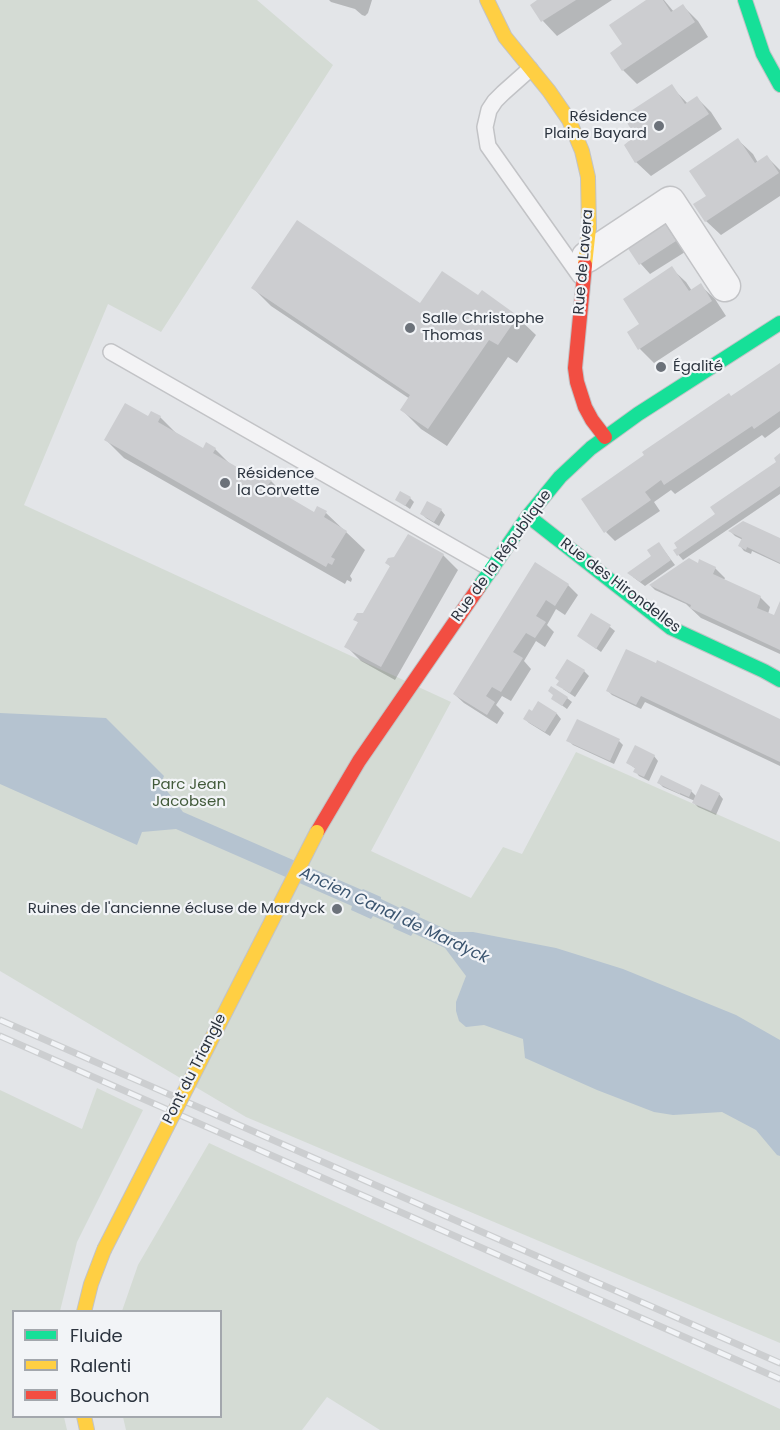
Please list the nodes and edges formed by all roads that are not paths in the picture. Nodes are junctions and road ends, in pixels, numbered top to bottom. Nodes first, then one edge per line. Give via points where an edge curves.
1 (487, 0) edge
2 (745, 0) edge
3 (530, 69) junction
4 (780, 85) edge
5 (585, 269) junction
6 (725, 286) dead end
7 (780, 323) edge
8 (111, 352) dead end
9 (605, 437) junction
10 (528, 516) junction
11 (491, 569) junction
12 (780, 681) edge
13 (317, 832) joint
14 (84, 1310) edge

1 - 3 street, Rue de Lavera via 505,37
2 - 4 street via 757,39
3 - 5 street, Rue de Lavera via 569,120 582,151 589,191
3 - 5 lane via 489,111 485,127 488,146
5 - 6 street via 670,202
5 - 9 street, Rue de Lavera via 575,359 577,382 585,407
7 - 9 street, Rue de la République
8 - 11 lane
9 - 10 street, Rue de la République via 560,477
10 - 11 street, Rue de la République
10 - 12 street, Rue des Hirondelles via 671,628
11 - 13 street, Rue de la République via 359,761
13 - 14 street, Pont du Triangle, bridge via 118,1221

